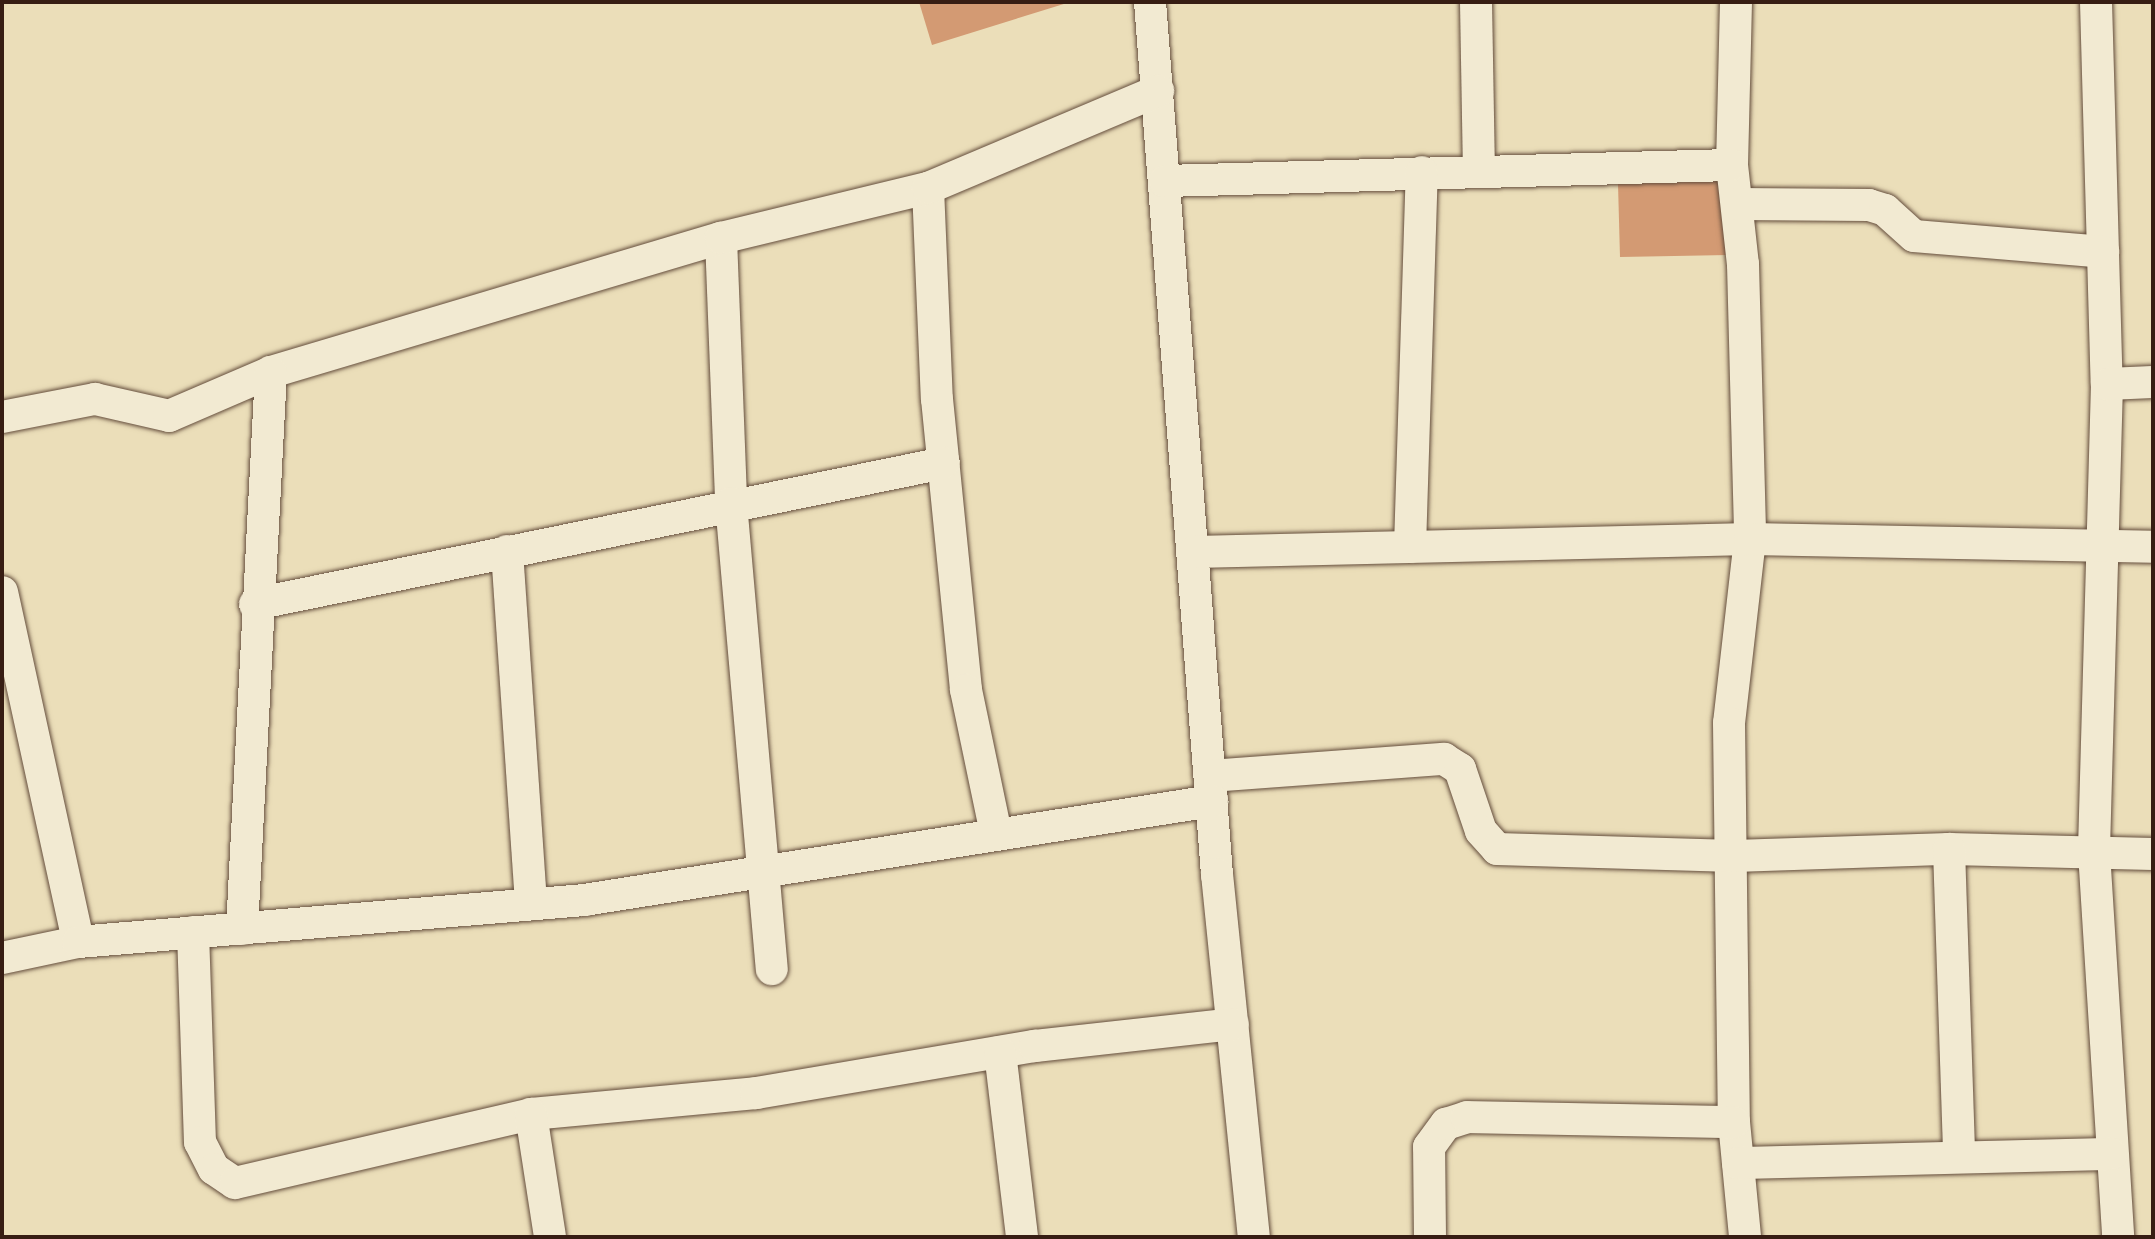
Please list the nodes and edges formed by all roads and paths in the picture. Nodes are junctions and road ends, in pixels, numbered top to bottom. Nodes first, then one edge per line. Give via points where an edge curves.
1 (1150, 2) edge
2 (1476, 2) edge
3 (1736, 2) edge
4 (2096, 2) edge
5 (1158, 91) junction
6 (1732, 165) junction
7 (1479, 170) junction
8 (1422, 172) junction
9 (1165, 181) junction
10 (928, 188) junction
11 (1737, 204) junction
12 (721, 238) junction
13 (2103, 252) junction
14 (271, 372) junction
15 (2153, 382) edge
16 (2107, 384) junction
17 (2, 417) edge
18 (944, 463) junction
19 (731, 503) junction
20 (1750, 539) junction
21 (2098, 546) junction
22 (1410, 547) junction
23 (2153, 547) edge
24 (507, 551) junction
25 (1194, 552) junction
26 (2, 592) edge
27 (255, 604) junction
28 (1211, 789) junction
29 (996, 834) junction
30 (1949, 849) junction
31 (2094, 852) junction
32 (2153, 854) edge
33 (1734, 856) junction
34 (761, 873) junction
35 (531, 904) junction
36 (242, 929) junction
37 (193, 932) junction
38 (78, 942) junction
39 (2, 958) edge
40 (772, 969) dead end
41 (1233, 1024) junction
42 (1000, 1052) junction
43 (531, 1114) junction
44 (1734, 1122) junction
45 (2111, 1154) junction
46 (1959, 1156) junction
47 (1738, 1163) junction
48 (550, 1237) edge
49 (1022, 1237) edge
50 (1254, 1237) edge
51 (1430, 1237) edge
52 (1745, 1237) edge
53 (2118, 1237) edge

1 - 5 street
2 - 7 street
3 - 6 street
4 - 13 street
5 - 9 street
5 - 10 street
6 - 7 street
6 - 11 street
7 - 8 street
8 - 9 street
8 - 22 street
9 - 25 street
10 - 12 street
10 - 18 street
11 - 13 street via 1869,205 1885,210 1914,236
11 - 20 street
12 - 14 street
12 - 19 street
13 - 16 street
14 - 17 street via 169,416 95,399
14 - 27 street
15 - 16 street
16 - 21 street
18 - 19 street
18 - 29 street via 966,690
19 - 24 street
19 - 34 street
20 - 21 street
20 - 22 street
20 - 33 street via 1729,723
21 - 23 street
21 - 31 street
22 - 25 street
24 - 27 street
24 - 35 street
25 - 28 street
26 - 38 street
27 - 36 street
28 - 29 street
28 - 33 street via 1444,759 1460,769 1481,831 1497,849
28 - 41 street
29 - 34 street
30 - 31 street
30 - 33 street
30 - 46 street
31 - 32 street
31 - 45 street
33 - 44 street
34 - 35 street
34 - 40 street
35 - 36 street
36 - 37 street
37 - 38 street
37 - 43 street via 200,1142 214,1169 235,1183
38 - 39 street
41 - 42 street
41 - 50 street
42 - 43 street via 756,1093
42 - 49 street
43 - 48 street
44 - 47 street
44 - 51 street via 1467,1117 1446,1124 1429,1147
45 - 46 street
45 - 53 street
46 - 47 street
47 - 52 street

